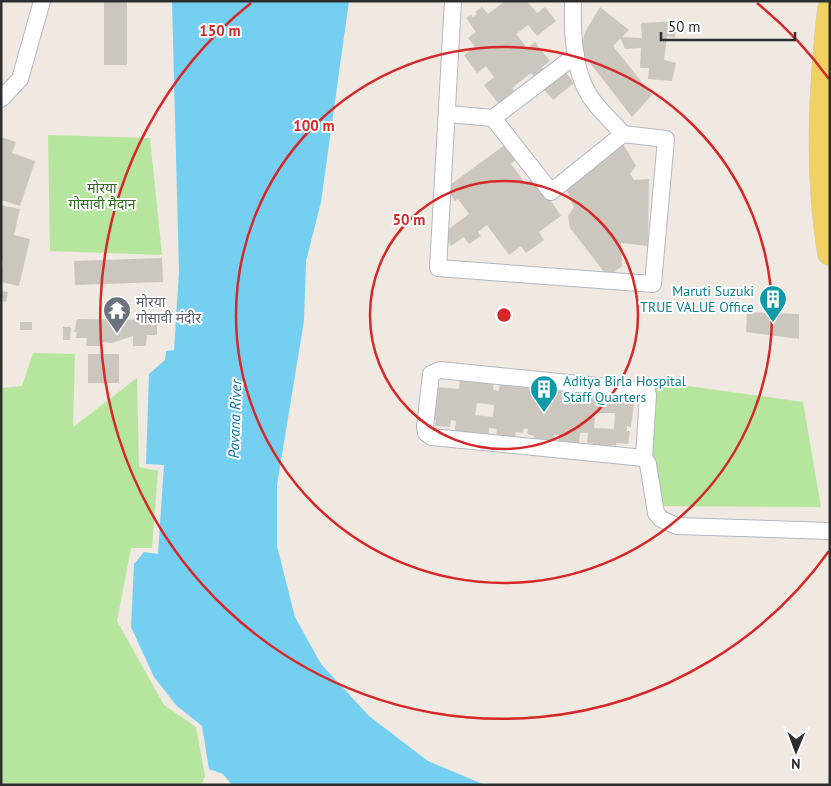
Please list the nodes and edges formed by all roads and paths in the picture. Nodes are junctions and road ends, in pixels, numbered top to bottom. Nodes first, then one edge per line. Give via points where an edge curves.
1 (42, 1) edge
2 (453, 1) edge
3 (573, 1) edge
4 (830, 10) edge
5 (576, 55) junction
6 (1, 99) edge
7 (448, 114) junction
8 (493, 118) junction
9 (624, 134) junction
10 (830, 253) edge
11 (644, 458) junction
12 (830, 531) edge

1 - 6 street via 20,80
2 - 7 street
3 - 5 street
4 - 10 main road via 825,54 822,165
5 - 8 street
5 - 9 street via 588,94
7 - 8 street
7 - 9 street via 438,268 653,284 666,139
8 - 9 street via 551,192
11 - 11 street via 432,437 426,433 425,427 431,374 440,370 647,391
11 - 12 street via 648,464 656,513 668,523 677,526

